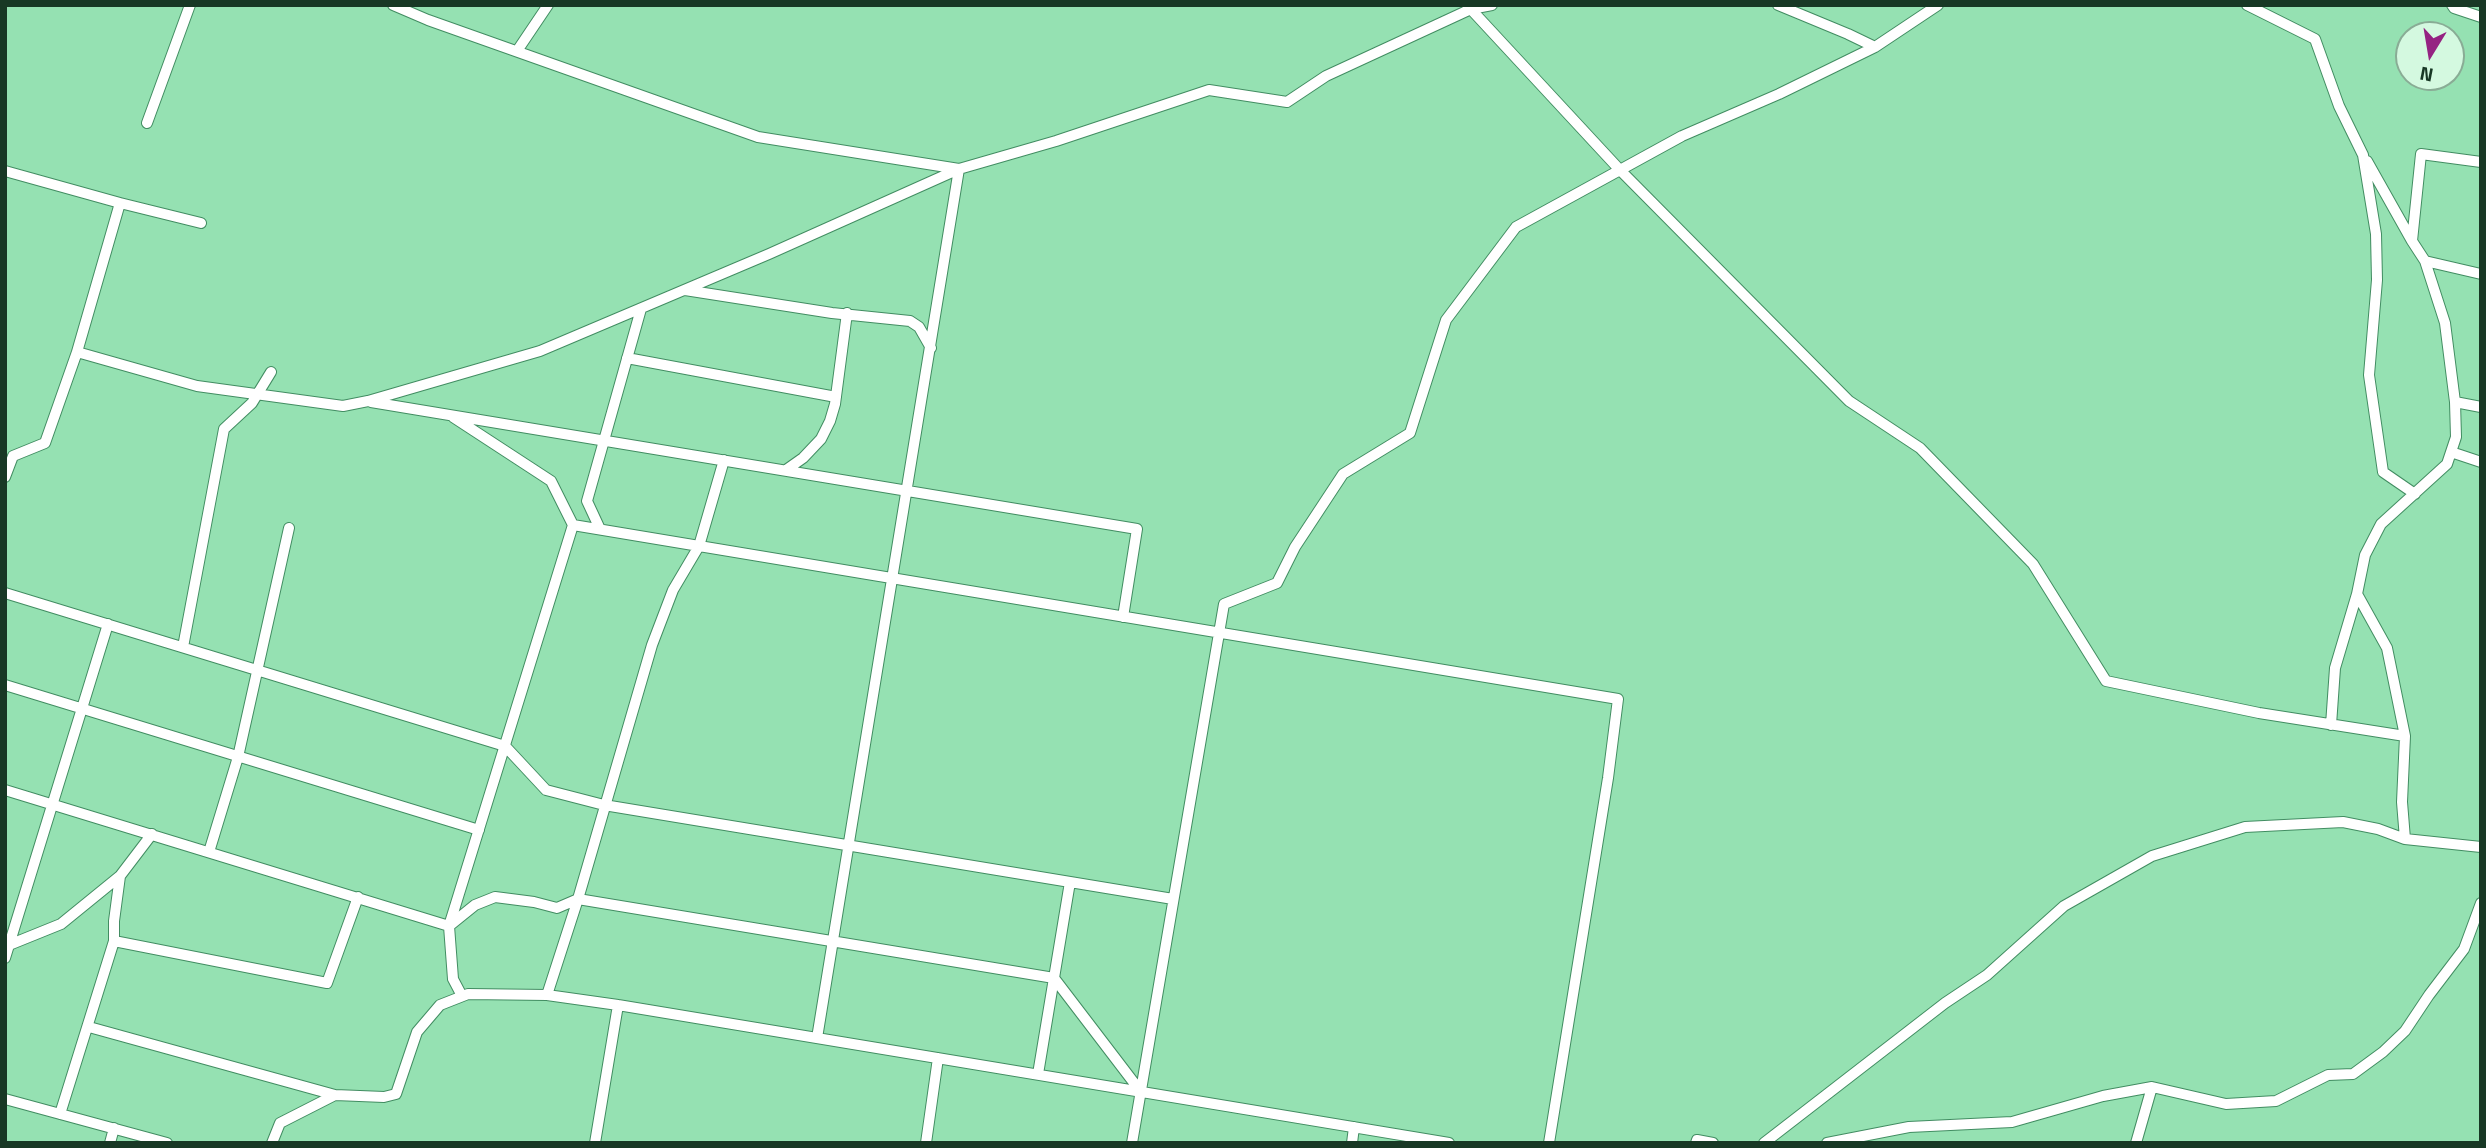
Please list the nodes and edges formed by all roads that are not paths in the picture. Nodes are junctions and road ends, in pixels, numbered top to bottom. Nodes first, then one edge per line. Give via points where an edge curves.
1 (190, 5) edge
2 (393, 5) edge
3 (548, 5) edge
4 (1492, 5) edge
5 (1778, 5) edge
6 (1938, 5) edge
7 (2247, 5) edge
8 (2452, 5) edge
9 (1469, 7) edge
10 (2481, 17) edge
11 (1875, 47) junction
12 (517, 51) junction
13 (147, 122) dead end
14 (2363, 155) junction
15 (2481, 162) edge
16 (960, 169) junction
17 (1619, 169) junction
18 (5, 171) edge
19 (120, 204) junction
20 (201, 223) dead end
21 (2412, 241) junction
22 (2425, 261) junction
23 (2481, 274) edge
24 (685, 290) junction
25 (641, 309) junction
26 (847, 313) junction
27 (931, 348) junction
28 (77, 352) junction
29 (627, 358) junction
30 (271, 372) dead end
31 (257, 395) junction
32 (836, 397) junction
33 (368, 401) junction
34 (2455, 402) junction
35 (2481, 407) edge
36 (448, 414) junction
37 (603, 440) junction
38 (2451, 452) junction
39 (724, 460) junction
40 (2481, 462) edge
41 (786, 470) junction
42 (5, 477) edge
43 (907, 491) junction
44 (2415, 494) junction
45 (573, 525) junction
46 (289, 528) dead end
47 (600, 529) junction
48 (698, 546) junction
49 (893, 578) junction
50 (5, 593) edge
51 (2357, 594) junction
52 (1123, 617) junction
53 (108, 624) junction
54 (1217, 632) junction
55 (183, 647) junction
56 (258, 670) junction
57 (5, 685) edge
58 (82, 709) junction
59 (2331, 725) junction
60 (2405, 736) junction
61 (505, 746) junction
62 (239, 757) junction
63 (5, 790) edge
64 (53, 804) junction
65 (604, 804) junction
66 (479, 830) junction
67 (152, 834) junction
68 (2405, 839) junction
69 (849, 845) junction
70 (2481, 847) edge
71 (209, 852) junction
72 (120, 876) junction
73 (1070, 882) junction
74 (358, 898) junction
75 (578, 899) junction
76 (1173, 899) junction
77 (2481, 903) edge
78 (449, 926) junction
79 (833, 941) junction
80 (114, 942) junction
81 (7, 947) edge
82 (5, 958) edge
83 (1054, 978) junction
84 (547, 995) junction
85 (462, 996) junction
86 (618, 1005) junction
87 (89, 1027) junction
88 (817, 1038) junction
89 (938, 1058) junction
90 (1038, 1074) junction
91 (2152, 1087) junction
92 (1141, 1092) junction
93 (335, 1095) junction
94 (5, 1099) edge
95 (60, 1114) junction
96 (1354, 1127) junction
97 (114, 1128) junction
98 (110, 1143) edge
99 (167, 1143) edge
100 (272, 1143) edge
101 (595, 1143) edge
102 (926, 1143) edge
103 (1132, 1143) edge
104 (1352, 1143) edge
105 (1449, 1143) edge
106 (1549, 1143) edge
107 (1696, 1143) edge
108 (1713, 1143) edge
109 (1764, 1143) edge
110 (1827, 1143) edge
111 (2136, 1143) edge

1 - 13 street
2 - 12 street
3 - 12 street
4 - 9 street
5 - 11 street
6 - 11 street
7 - 14 street via 2315,39
8 - 10 street
9 - 16 street via 1326,76 1287,102 1209,90
9 - 17 street
11 - 17 street
12 - 16 street via 758,137
14 - 21 street
14 - 44 street via 2377,280 2369,375 2383,472
15 - 21 street via 2421,154
16 - 24 street
16 - 27 street
17 - 54 street via 1516,227 1446,320 1410,433 1343,474 1277,583 1224,604
17 - 59 street via 1849,401 1920,448 2033,564 2106,681
18 - 19 street
19 - 20 street
19 - 28 street
21 - 22 street
22 - 23 street
22 - 34 street via 2445,323
24 - 25 street
24 - 26 street
25 - 29 street
25 - 33 street via 540,351
26 - 27 street via 910,321
26 - 32 street
27 - 43 street
28 - 31 street via 197,386
28 - 42 street via 45,443 13,456
29 - 32 street
29 - 37 street
30 - 31 street
31 - 33 street via 343,406
31 - 55 street via 224,429
32 - 41 street via 821,439
33 - 36 street
34 - 35 street
34 - 38 street via 2456,438
36 - 37 street
36 - 45 street via 551,481
37 - 39 street
37 - 47 street via 587,500
38 - 40 street
38 - 44 street via 2447,464
39 - 41 street
39 - 48 street
41 - 43 street
43 - 49 street
43 - 52 street via 1137,529
44 - 51 street via 2381,524 2365,555
45 - 47 street
45 - 61 street
46 - 56 street
47 - 48 street
48 - 49 street
48 - 65 street via 673,590 652,645
49 - 52 street
49 - 69 street
50 - 53 street
51 - 59 street via 2335,668
51 - 60 street via 2387,648
52 - 54 street
53 - 55 street
53 - 58 street
54 - 76 street
54 - 106 street via 1618,699
55 - 56 street
56 - 61 street
56 - 62 street
57 - 58 street
58 - 62 street
58 - 64 street
59 - 60 street
60 - 68 street
61 - 65 street via 547,790
61 - 66 street
62 - 66 street
62 - 71 street
63 - 64 street
64 - 67 street
64 - 81 street
65 - 69 street
65 - 75 street
66 - 78 street
67 - 71 street
67 - 72 street
68 - 70 street
68 - 109 street via 2343,822 2245,827 2152,856 2064,906 1987,975
69 - 73 street
69 - 79 street
71 - 74 street
72 - 80 street
72 - 81 street via 61,925
73 - 76 street
73 - 83 street
74 - 78 street
74 - 80 street via 327,983
75 - 78 street via 556,908 495,897 475,905
75 - 79 street
75 - 84 street
76 - 92 street
77 - 91 street via 2464,949 2405,1031 2353,1074 2329,1075 2276,1101 2226,1104
78 - 85 street via 453,979
79 - 83 street
79 - 88 street
80 - 87 street
81 - 82 street
83 - 90 street
83 - 92 street
84 - 85 street
84 - 86 street
85 - 93 street via 440,1005 417,1032 396,1094
86 - 88 street
86 - 101 street
87 - 93 street
87 - 95 street
88 - 89 street
89 - 90 street
89 - 102 street
90 - 92 street
91 - 110 street via 2012,1122 1909,1127
91 - 111 street
92 - 96 street
92 - 103 street
93 - 100 street via 280,1124
94 - 95 street
95 - 97 street
96 - 104 street
96 - 105 street
97 - 98 street
97 - 99 street
107 - 108 street

